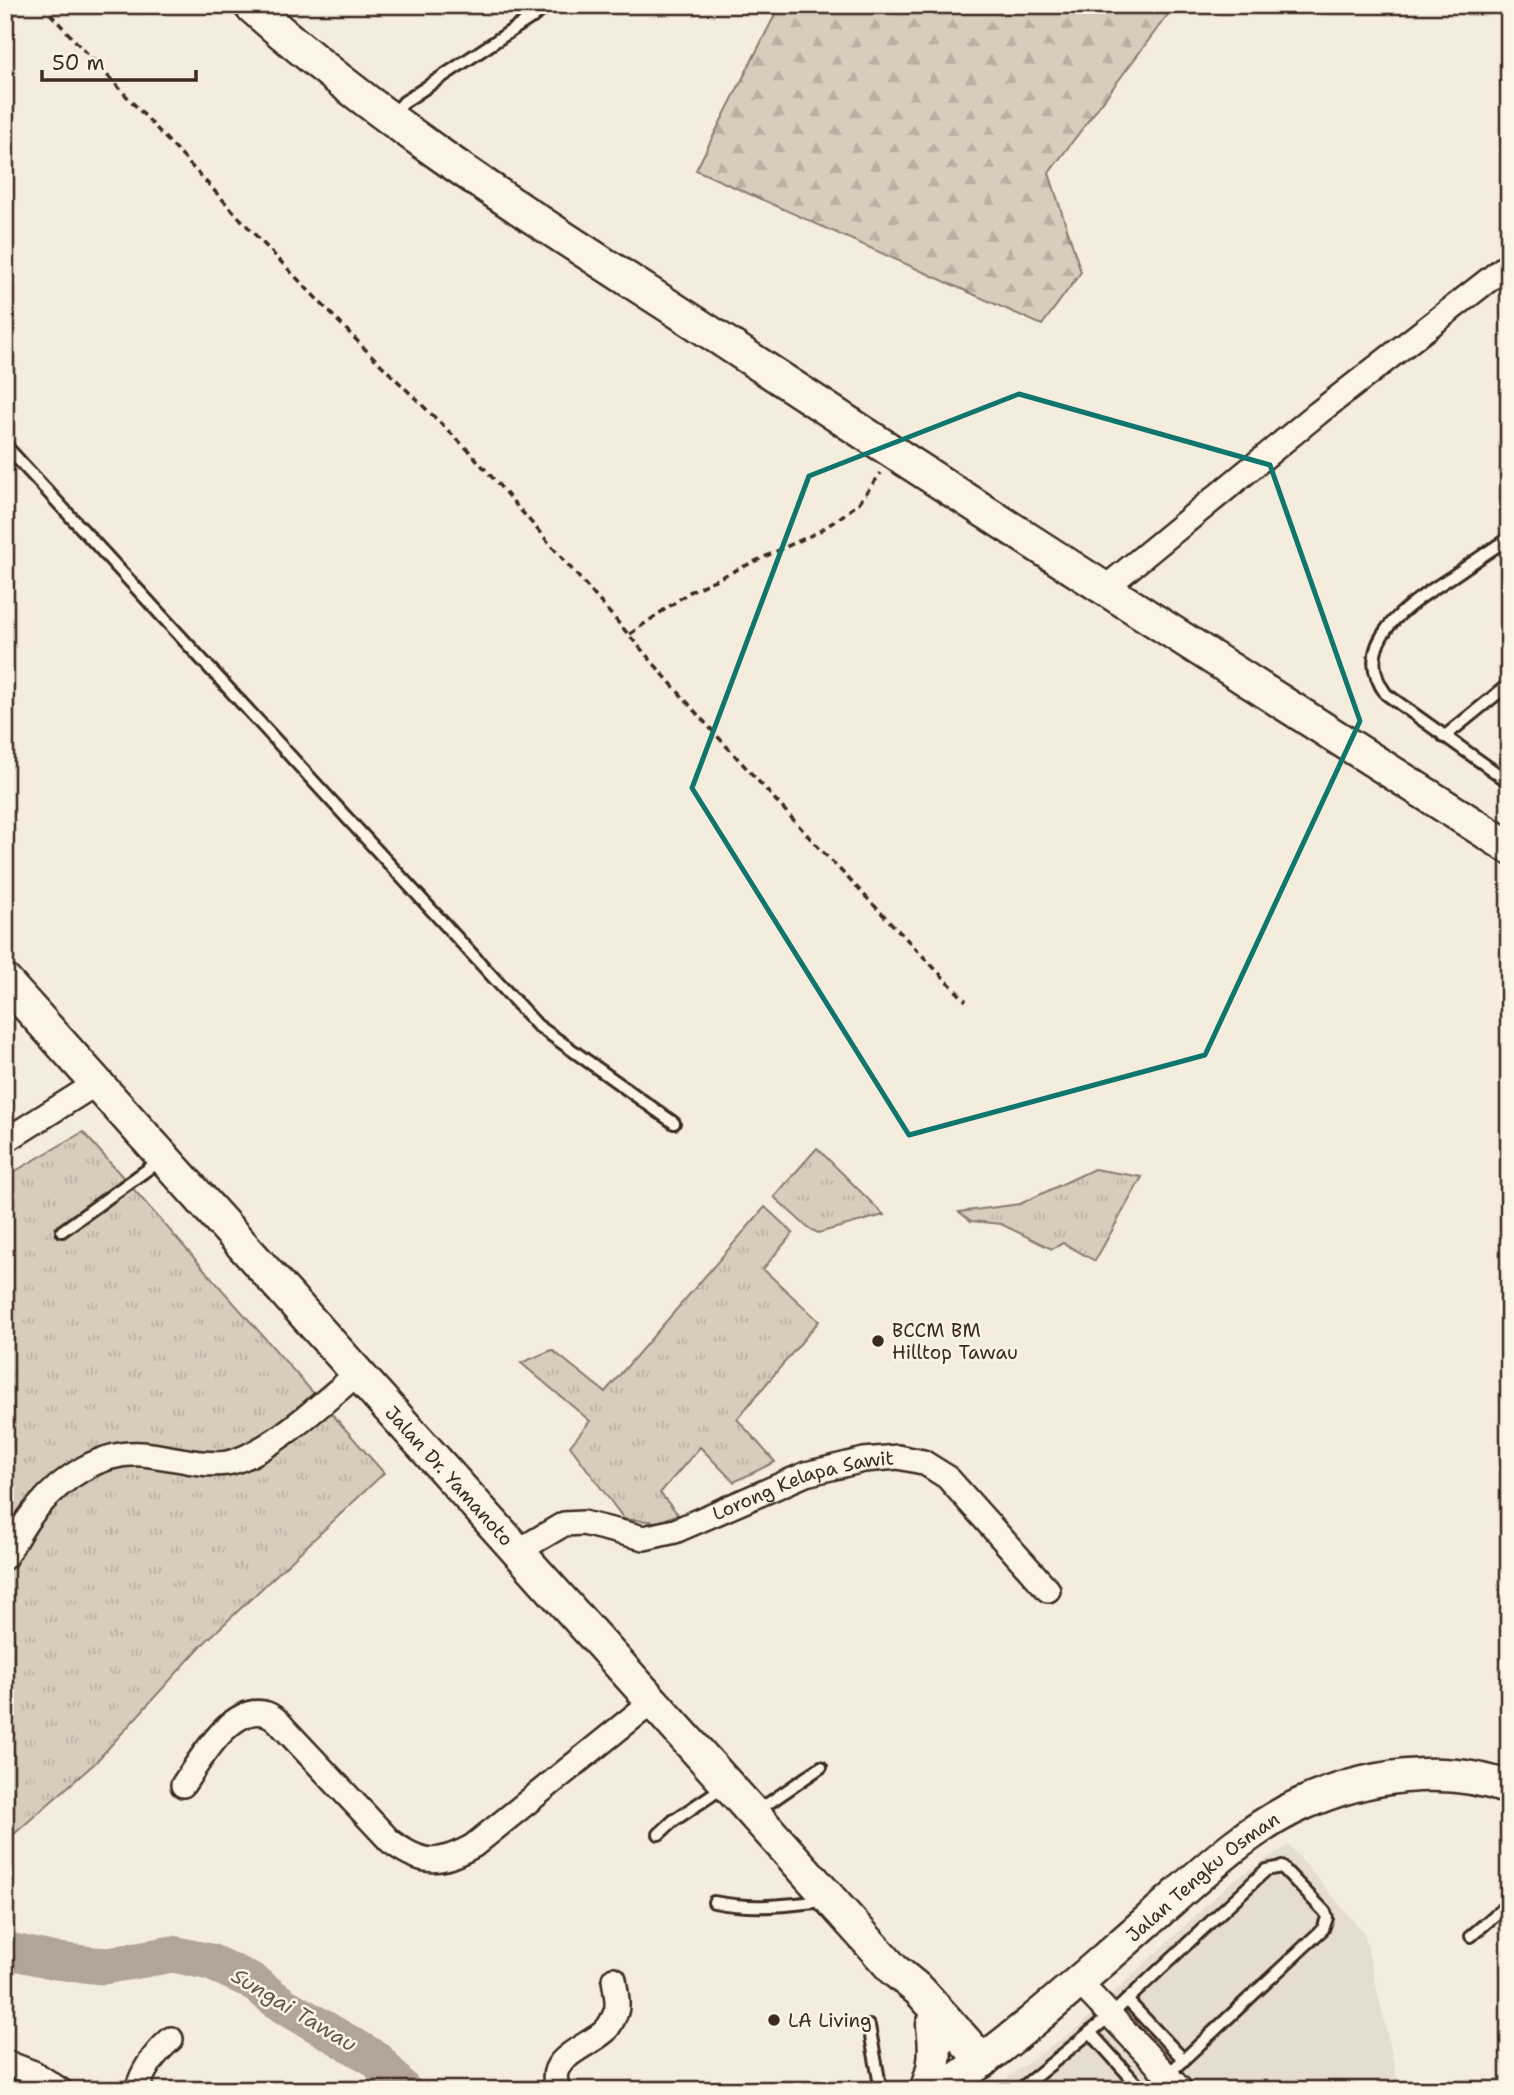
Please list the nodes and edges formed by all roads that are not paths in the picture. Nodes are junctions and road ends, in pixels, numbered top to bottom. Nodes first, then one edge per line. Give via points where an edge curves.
1 (250, 5) edge
2 (525, 5) edge
3 (550, 5) edge
4 (533, 17) junction
5 (390, 119) junction
6 (1509, 264) edge
7 (5, 445) edge
8 (1509, 538) edge
9 (1104, 589) junction
10 (1509, 684) edge
11 (1444, 737) junction
12 (1509, 782) edge
13 (1509, 846) edge
14 (5, 981) edge
15 (97, 1083) junction
16 (674, 1123) dead end
17 (5, 1140) edge
18 (164, 1157) junction
19 (62, 1231) dead end
20 (358, 1373) junction
21 (518, 1551) junction
22 (5, 1557) edge
23 (1048, 1590) dead end
24 (653, 1701) junction
25 (821, 1767) dead end
26 (727, 1784) junction
27 (183, 1785) dead end
28 (1509, 1788) edge
29 (754, 1814) junction
30 (659, 1834) dead end
31 (831, 1900) junction
32 (714, 1902) dead end
33 (1509, 1903) edge
34 (1471, 1936) dead end
35 (614, 1979) dead end
36 (1079, 1982) junction
37 (1127, 2000) junction
38 (1110, 2016) junction
39 (938, 2021) junction
40 (869, 2026) dead end
41 (1090, 2032) junction
42 (1020, 2034) junction
43 (171, 2039) dead end
44 (5, 2062) edge
45 (977, 2066) junction
46 (1171, 2079) edge
47 (60, 2090) edge
48 (137, 2090) edge
49 (559, 2090) edge
50 (881, 2090) edge
51 (926, 2090) edge
52 (942, 2090) edge
53 (1019, 2090) edge
54 (1142, 2090) edge

1 - 5 main road
2 - 4 lane
3 - 4 lane
4 - 5 lane via 404,102
5 - 9 main road via 524,213
6 - 9 street
7 - 16 lane via 537,1025
8 - 11 lane via 1407,606 1377,645 1373,666 1386,694
9 - 13 main road
10 - 11 lane
11 - 12 lane
14 - 15 main road, Jalan Dr. Yamanoto
15 - 17 street
15 - 18 main road, Jalan Dr. Yamanoto
18 - 19 lane
18 - 20 main road, Jalan Dr. Yamanoto
20 - 21 main road, Jalan Dr. Yamanoto
20 - 22 street via 265,1447 226,1464 139,1454 102,1459 62,1482 35,1509
21 - 23 street, Lorong Kelapa Sawit via 564,1524 583,1522 644,1538 675,1531 806,1474 898,1457 923,1462 947,1477
21 - 24 main road, Jalan Dr. Yamanoto
24 - 26 main road, Jalan Dr. Yamanoto
24 - 27 street via 473,1846 453,1857 429,1860 408,1855 268,1714 245,1716 220,1733
25 - 29 lane
26 - 29 main road, Jalan Dr. Yamanoto
26 - 30 lane
28 - 36 main road, Jalan Tengku Osman via 1466,1776 1424,1775 1360,1785 1301,1804 1209,1867
29 - 31 main road, Jalan Dr. Yamanoto
31 - 32 lane via 760,1908
31 - 39 main road, Jalan Dr. Yamanoto via 894,1970 920,1991
33 - 34 lane
35 - 49 street via 618,2009 606,2030 556,2069
36 - 38 street
36 - 42 main road, Jalan Tengku Osman
37 - 38 lane
37 - 46 lane
37 - 46 lane via 1266,1870 1286,1869 1325,1912 1323,1929
38 - 41 lane
38 - 46 street
39 - 42 main road
39 - 45 main road, Jalan Dr. Yamanoto
39 - 51 main road via 934,2073
40 - 50 lane
41 - 53 lane
41 - 54 lane
42 - 45 main road, Jalan Tengku Osman
43 - 48 street via 147,2066
44 - 47 street
45 - 52 main road, Jalan Tengku Osman

